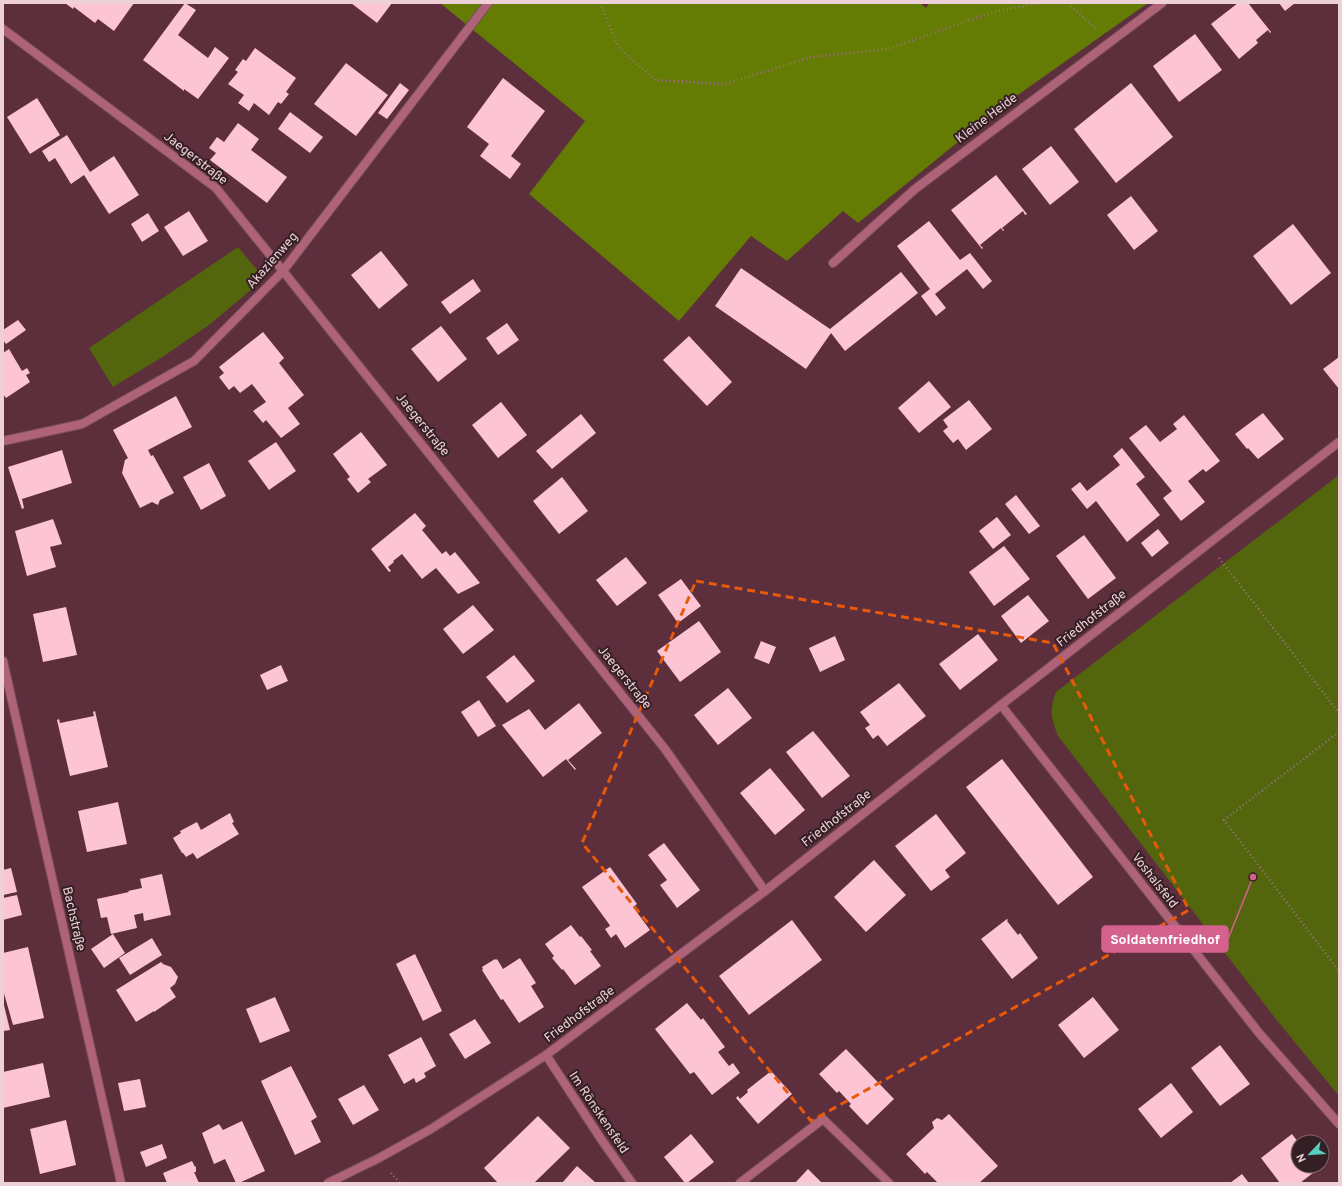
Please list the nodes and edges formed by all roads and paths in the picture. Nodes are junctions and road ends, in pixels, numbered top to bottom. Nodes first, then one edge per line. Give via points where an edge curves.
1 (488, 3) edge
2 (600, 3) edge
3 (1042, 3) edge
4 (1068, 3) edge
5 (1162, 3) edge
6 (3, 29) edge
7 (1109, 42) junction
8 (833, 263) dead end
9 (283, 271) junction
10 (3, 442) edge
11 (1339, 442) edge
12 (1207, 544) junction
13 (3, 661) edge
14 (1001, 705) junction
15 (1339, 712) edge
16 (1339, 732) edge
17 (765, 891) junction
18 (1339, 970) edge
19 (546, 1055) junction
20 (1339, 1124) edge
21 (121, 1183) edge
22 (328, 1183) edge
23 (632, 1183) edge
24 (740, 1183) edge
25 (889, 1183) edge

1 - 9 street, Akazienweg
2 - 3 path via 619,48 655,80 724,84 812,58 888,49 993,12
4 - 7 path
5 - 7 street, Kleine Heide
6 - 9 street, Jaegerstraße via 216,188
7 - 8 street, Kleine Heide via 915,189
9 - 10 street, Akazienweg via 194,361 82,424
9 - 17 street, Jaegerstraße via 665,749
11 - 12 street, Friedhofstraße
12 - 14 street, Friedhofstraße
12 - 15 path
13 - 21 street, Bachstraße
14 - 17 street, Friedhofstraße
14 - 20 street, Voshalsfeld via 1259,1033
16 - 18 path via 1224,820
17 - 19 street, Friedhofstraße
19 - 22 street, Friedhofstraße via 431,1129
19 - 23 street, Im Rönskensfeld
24 - 25 street via 823,1119

